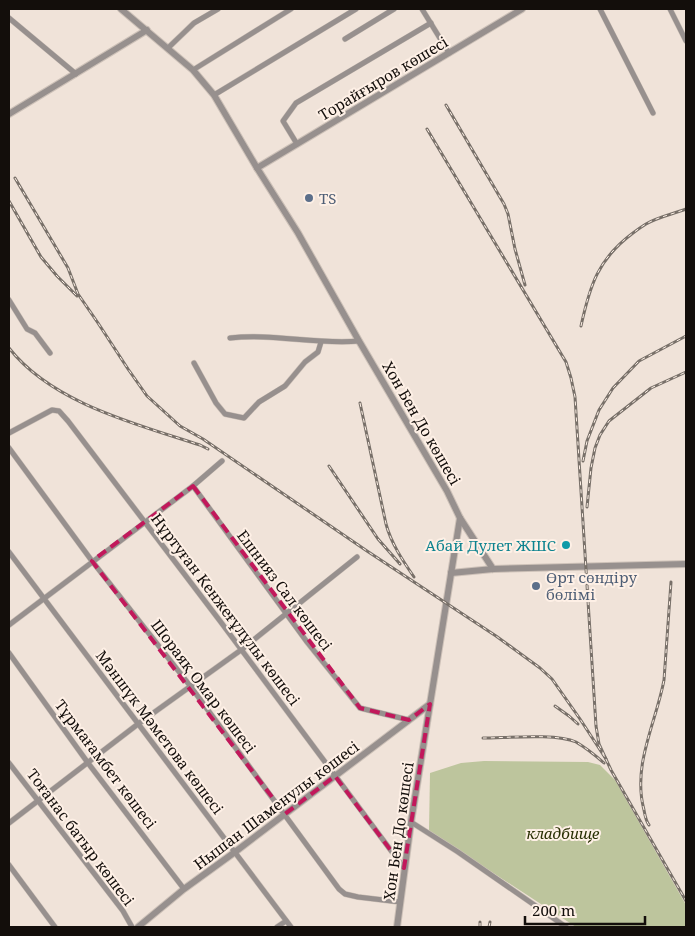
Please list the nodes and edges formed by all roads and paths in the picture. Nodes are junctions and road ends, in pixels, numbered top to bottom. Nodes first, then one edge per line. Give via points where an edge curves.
1 (123, 9) edge
2 (218, 9) edge
3 (291, 9) edge
4 (356, 9) edge
5 (394, 9) edge
6 (522, 9) edge
7 (600, 9) edge
8 (670, 9) edge
9 (425, 10) edge
10 (9, 18) edge
11 (431, 23) junction
12 (147, 30) junction
13 (345, 39) dead end
14 (686, 41) edge
15 (168, 48) junction
16 (449, 53) junction
17 (193, 70) junction
18 (76, 74) junction
19 (214, 95) junction
20 (9, 113) edge
21 (654, 113) dead end
22 (297, 144) junction
23 (256, 168) junction
24 (9, 300) edge
25 (230, 338) dead end
26 (359, 341) junction
27 (321, 342) junction
28 (50, 353) dead end
29 (194, 363) dead end
30 (9, 433) edge
31 (9, 448) edge
32 (222, 461) dead end
33 (193, 486) junction
34 (460, 518) junction
35 (145, 522) junction
36 (9, 552) edge
37 (357, 557) dead end
38 (92, 561) junction
39 (686, 564) edge
40 (493, 569) junction
41 (451, 573) junction
42 (44, 598) junction
43 (286, 614) junction
44 (9, 625) edge
45 (241, 650) junction
46 (9, 653) edge
47 (191, 687) junction
48 (430, 704) junction
49 (409, 720) junction
50 (138, 724) junction
51 (88, 762) junction
52 (9, 763) edge
53 (336, 776) junction
54 (38, 800) junction
55 (284, 814) junction
56 (411, 822) junction
57 (9, 823) edge
58 (235, 852) junction
59 (9, 866) edge
60 (404, 868) junction
61 (184, 889) junction
62 (400, 902) junction
63 (286, 921) junction
64 (55, 927) edge
65 (132, 927) edge
66 (138, 927) edge
67 (277, 927) edge
68 (291, 927) edge
69 (397, 927) edge
70 (566, 927) edge

1 - 12 street, Хон Бен До көшесі
2 - 15 street via 194,23
3 - 17 street
4 - 19 street
5 - 13 street
6 - 16 street, Торайғыров көшесі
7 - 21 street
8 - 14 street
9 - 11 street
10 - 18 street
11 - 16 street
11 - 22 street via 296,103 283,121
12 - 15 street, Хон Бен До көшесі
12 - 18 street
15 - 17 street, Хон Бен До көшесі
16 - 22 street, Торайғыров көшесі
17 - 19 street, Хон Бен До көшесі
18 - 20 street
19 - 23 street, Хон Бен До көшесі
22 - 23 street, Торайғыров көшесі
23 - 26 street, Хон Бен До көшесі via 298,232
24 - 28 street via 27,329 35,333
25 - 27 street
26 - 27 street
26 - 34 street, Хон Бен До көшесі
27 - 29 street via 318,352 284,386 259,402 244,418 225,414
30 - 35 street, Нұртуған Кенжеғұлұлы көшесі via 52,410 59,411
31 - 38 street, Шораяқ Омар көшесі
32 - 33 street
33 - 35 street
33 - 43 street, Ешнияз Сал көшесі
34 - 40 street
34 - 41 street, Хон Бен До көшесі
35 - 38 street
35 - 45 street, Нұртуған Кенжеғұлұлы көшесі
36 - 42 street, Мәншүк Мәметова көшесі
37 - 43 street
38 - 42 street
38 - 47 street, Шораяқ Омар көшесі
39 - 40 street
40 - 41 street
41 - 48 street, Хон Бен До көшесі
42 - 44 street
42 - 50 street, Мәншүк Мәметова көшесі
43 - 45 street
43 - 49 street, Ешнияз Сал көшесі via 360,708
45 - 47 street
45 - 53 street, Нұртуған Кенжеғұлұлы көшесі
46 - 51 street, Тұрмағамбет көшесі
47 - 50 street
47 - 55 street, Шораяқ Омар көшесі
48 - 49 street, Нышан Шаменулы көшесі
48 - 56 street, Хон Бен До көшесі
49 - 53 street, Нышан Шаменулы көшесі
50 - 51 street
50 - 58 street, Мәншүк Мәметова көшесі
51 - 54 street
51 - 61 street, Тұрмағамбет көшесі
52 - 54 street, Тоғанас батыр көшесі
53 - 55 street, Нышан Шаменулы көшесі
53 - 60 street, Нұртуған Кенжеғұлұлы көшесі
54 - 57 street
54 - 65 street, Тоғанас батыр көшесі via 123,910
55 - 58 street, Нышан Шаменулы көшесі
55 - 62 street, Шораяқ Омар көшесі via 339,889 358,897
56 - 60 street, Хон Бен До көшесі
56 - 70 street
58 - 61 street, Нышан Шаменулы көшесі
58 - 63 street, Мәншүк Мәметова көшесі
59 - 64 street
60 - 62 street, Хон Бен До көшесі
61 - 66 street, Нышан Шаменулы көшесі
62 - 69 street, Хон Бен До көшесі
63 - 67 street
63 - 68 street, Мәншүк Мәметова көшесі

